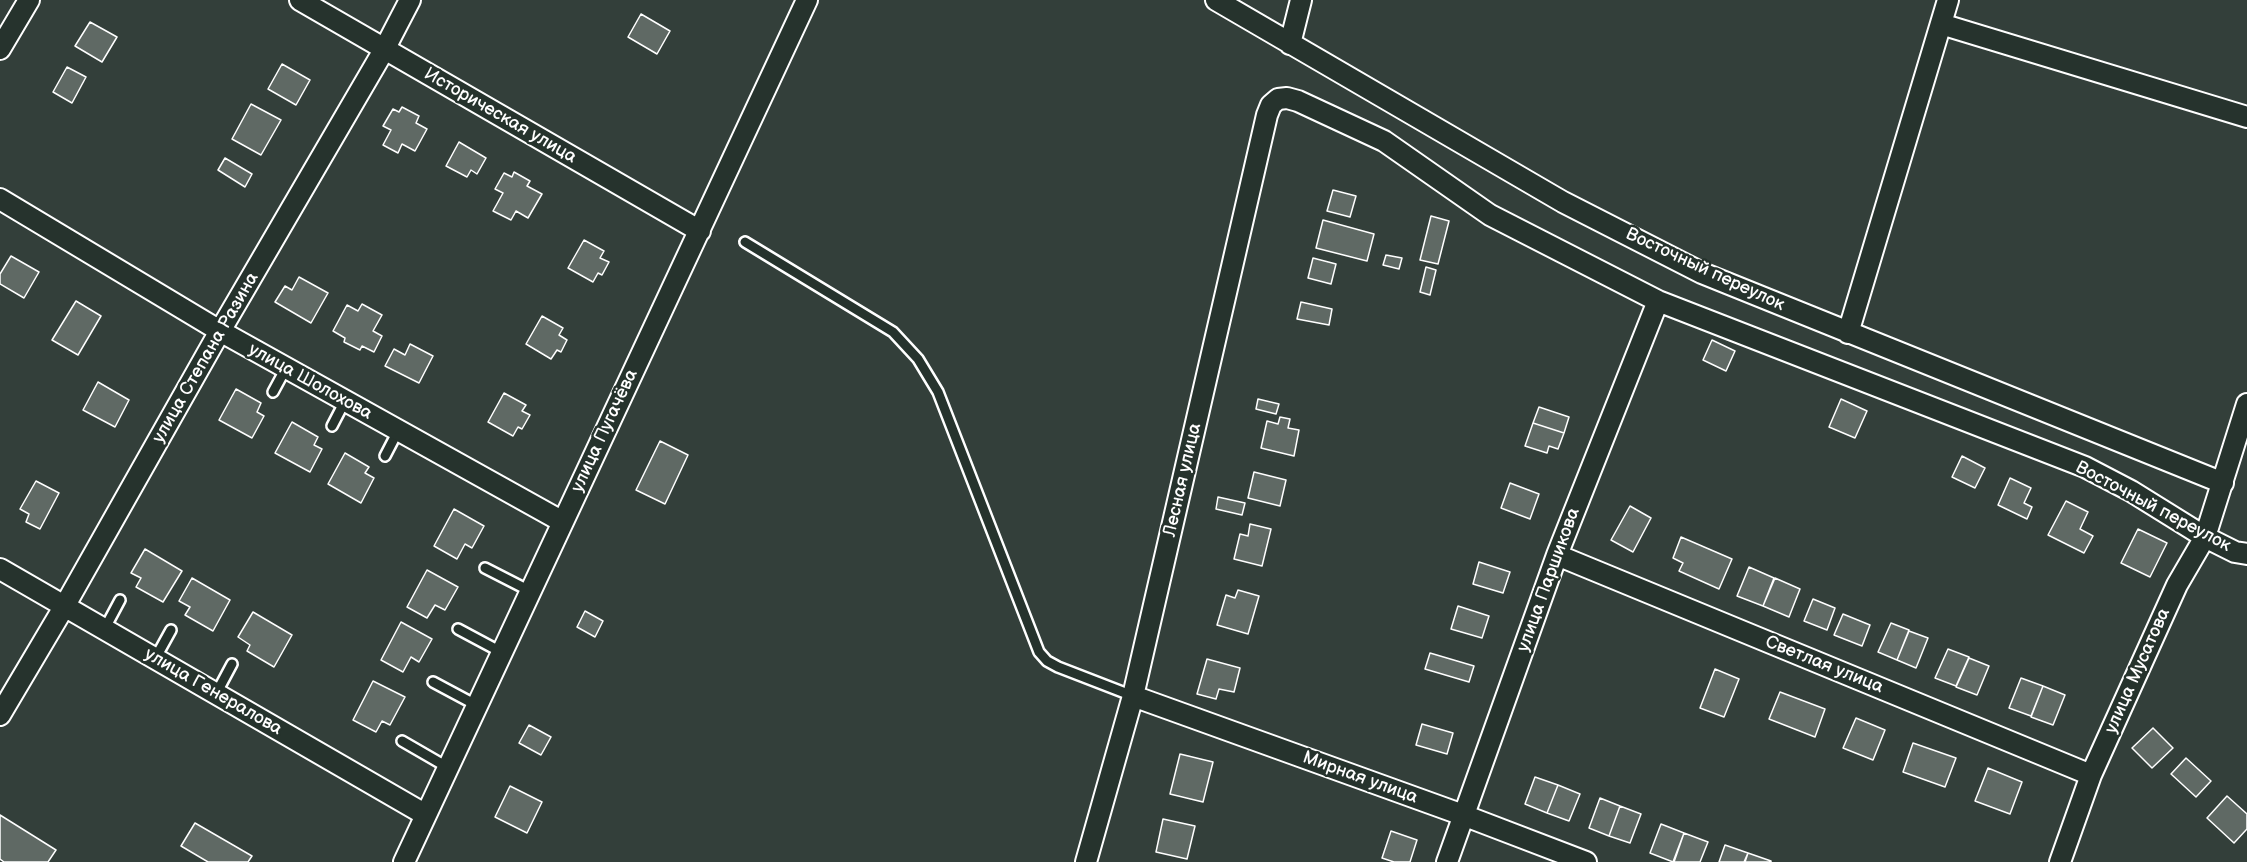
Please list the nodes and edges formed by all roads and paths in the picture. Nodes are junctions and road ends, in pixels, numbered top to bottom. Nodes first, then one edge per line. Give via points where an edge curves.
1 (28, 0) edge
2 (300, 0) edge
3 (410, 0) edge
4 (807, 0) edge
5 (1216, 0) edge
6 (1301, 0) edge
7 (1948, 0) edge
8 (1941, 24) junction
9 (1290, 44) junction
10 (0, 49) edge
11 (384, 50) junction
12 (1278, 99) joint
13 (2247, 117) edge
14 (0, 199) edge
15 (700, 231) junction
16 (745, 242) dead end
17 (1658, 301) junction
18 (220, 331) junction
19 (1848, 333) junction
20 (286, 368) junction
21 (273, 392) dead end
22 (345, 401) junction
23 (2247, 404) edge
24 (332, 426) dead end
25 (398, 431) junction
26 (385, 456) dead end
27 (2223, 483) junction
28 (562, 522) junction
29 (2205, 537) junction
30 (2247, 554) edge
31 (1557, 555) junction
32 (485, 568) dead end
33 (0, 569) edge
34 (530, 591) junction
35 (120, 600) dead end
36 (64, 607) junction
37 (458, 628) dead end
38 (104, 630) junction
39 (171, 630) dead end
40 (501, 652) junction
41 (155, 659) junction
42 (232, 664) dead end
43 (433, 682) dead end
44 (216, 694) junction
45 (1133, 696) junction
46 (476, 705) junction
47 (0, 715) edge
48 (402, 741) dead end
49 (447, 767) junction
50 (2091, 775) junction
51 (426, 814) junction
52 (1463, 816) junction
53 (404, 862) edge
54 (1086, 862) edge
55 (1447, 862) edge
56 (1586, 862) edge
57 (2060, 862) edge

1 - 10 street
2 - 11 street, Историческая улица
3 - 11 street, улица Степана Разина
4 - 15 street, улица Пугачёва
5 - 9 street, Восточный переулок
6 - 9 street
7 - 8 street
8 - 13 street
8 - 19 street
9 - 19 street, Восточный переулок via 1563,202 1702,273
11 - 15 street, Историческая улица
11 - 18 street, улица Степана Разина
12 - 17 street, Восточный переулок via 1298,101 1384,141 1490,215
12 - 45 street, Лесная улица via 1267,115
14 - 18 street, улица Шолохова
15 - 28 street, улица Пугачёва
16 - 45 lane via 893,332 918,359 938,392 1039,652 1058,667
17 - 29 street, Восточный переулок via 2085,467 2131,490
17 - 31 street, улица Паршикова
18 - 20 street, улица Шолохова
18 - 36 street, улица Степана Разина
19 - 27 street, Восточный переулок
20 - 21 lane
20 - 22 street, улица Шолохова
22 - 24 lane
22 - 25 street, улица Шолохова
23 - 27 street, улица Мусатова
25 - 26 lane
25 - 28 street, улица Шолохова
27 - 29 street, улица Мусатова
28 - 34 street, улица Пугачёва
29 - 30 street, Восточный переулок
29 - 50 street, улица Мусатова via 2177,585
31 - 50 street, Светлая улица
31 - 52 street, улица Паршикова
32 - 34 lane
33 - 36 street, улица Генералова
34 - 40 street, улица Пугачёва
35 - 38 lane
36 - 38 street, улица Генералова
36 - 47 street, улица Степана Разина
37 - 40 lane
38 - 41 street, улица Генералова
39 - 41 lane
40 - 46 street, улица Пугачёва
41 - 44 street, улица Генералова
42 - 44 lane
43 - 46 lane
44 - 51 street, улица Генералова
45 - 52 street, Мирная улица
45 - 54 street, Лесная улица
46 - 49 street, улица Пугачёва
48 - 49 lane
49 - 51 street, улица Пугачёва
50 - 57 street, улица Мусатова
51 - 53 street, улица Пугачёва
52 - 55 street, улица Паршикова
52 - 56 street, Мирная улица

